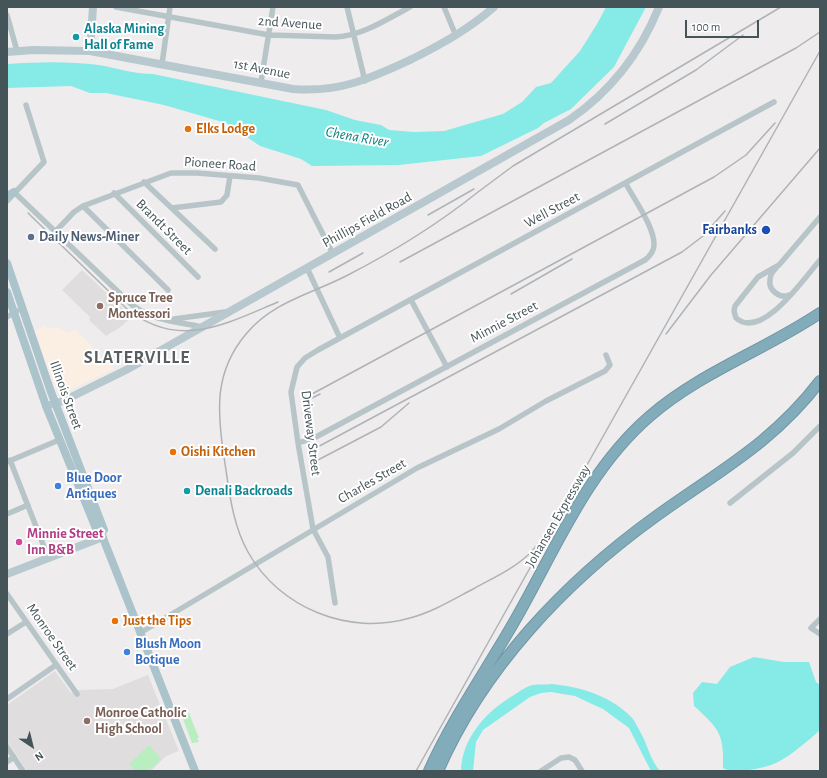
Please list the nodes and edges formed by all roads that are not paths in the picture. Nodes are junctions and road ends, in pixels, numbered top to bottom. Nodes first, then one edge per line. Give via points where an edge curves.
1 (93, 7) edge
2 (116, 7) edge
3 (170, 7) edge
4 (273, 7) edge
5 (347, 7) edge
6 (410, 7) edge
7 (444, 7) edge
8 (494, 7) edge
9 (659, 7) edge
10 (7, 15) edge
11 (168, 17) junction
12 (354, 34) junction
13 (269, 36) junction
14 (456, 36) junction
15 (17, 50) junction
16 (90, 51) junction
17 (7, 52) edge
18 (162, 64) junction
19 (365, 81) junction
20 (261, 82) junction
21 (774, 102) dead end
22 (26, 105) dead end
23 (230, 176) junction
24 (144, 182) junction
25 (626, 184) junction
26 (114, 193) junction
27 (11, 194) edge
28 (7, 201) edge
29 (83, 206) junction
30 (172, 208) junction
31 (820, 217) edge
32 (55, 232) junction
33 (215, 249) dead end
34 (333, 254) junction
35 (820, 260) edge
36 (7, 263) edge
37 (307, 268) junction
38 (776, 268) junction
39 (198, 277) dead end
40 (168, 290) dead end
41 (7, 292) edge
42 (792, 293) junction
43 (411, 300) junction
44 (22, 307) junction
45 (235, 309) junction
46 (820, 313) edge
47 (10, 315) edge
48 (158, 320) junction
49 (203, 328) junction
50 (340, 338) junction
51 (606, 355) dead end
52 (447, 366) junction
53 (820, 381) edge
54 (55, 403) junction
55 (46, 406) junction
56 (820, 426) edge
57 (59, 440) junction
58 (298, 443) junction
59 (9, 461) edge
60 (730, 503) dead end
61 (28, 505) junction
62 (7, 514) edge
63 (313, 529) junction
64 (102, 535) junction
65 (48, 557) junction
66 (7, 574) edge
67 (7, 594) edge
68 (335, 603) dead end
69 (820, 619) edge
70 (26, 622) junction
71 (140, 633) junction
72 (7, 634) edge
73 (820, 634) edge
74 (56, 665) junction
75 (77, 694) dead end
76 (7, 699) edge
77 (7, 747) edge
78 (14, 757) junction
79 (7, 762) edge
80 (432, 769) edge
81 (23, 771) edge
82 (195, 771) edge
83 (541, 771) edge
84 (582, 771) edge

1 - 16 street
2 - 11 street, 2nd Avenue
3 - 11 street
4 - 13 street
5 - 12 street
6 - 12 street, 2nd Avenue
7 - 14 street
8 - 14 street, 1st Avenue
9 - 34 street, Phillips Field Road via 642,43 627,66 602,94 578,114
10 - 15 street
11 - 13 street, 2nd Avenue
11 - 18 street
12 - 13 street, 2nd Avenue via 336,37
12 - 19 street
13 - 20 street
14 - 19 street, 1st Avenue
15 - 16 street, 1st Avenue
15 - 17 street, 1st Avenue
16 - 18 street, 1st Avenue
18 - 20 street, 1st Avenue
19 - 20 street, 1st Avenue via 335,88 308,90
21 - 25 street, Well Street
22 - 27 street via 44,162
23 - 24 street, Pioneer Road via 171,173
23 - 30 street via 227,195 221,202
23 - 34 street, Pioneer Road via 298,185
24 - 26 street, Pioneer Road
24 - 30 street
25 - 43 street, Well Street
25 - 52 street, Minnie Street via 653,235 655,246 652,254 634,267
26 - 29 street, Pioneer Road
26 - 39 street, Brandt Street
27 - 28 street
27 - 32 street
29 - 32 street, Pioneer Road
29 - 40 street
30 - 33 street
31 - 38 street
32 - 48 street via 132,305
34 - 37 street, Phillips Field Road
35 - 42 street
36 - 44 main road, Illinois Street
37 - 45 street, Phillips Field Road
37 - 50 street
38 - 42 street via 770,278 772,288 782,297
38 - 42 street via 758,277 738,301 734,311 736,318 744,323 754,323 774,312
41 - 47 main road, Illinois Street
43 - 50 street, Well Street
43 - 52 street
44 - 47 street
44 - 54 main road, Illinois Street
45 - 48 street via 180,319
45 - 49 street, Phillips Field Road
46 - 80 highway, Johansen Expressway via 680,393 644,421 611,456 582,498
47 - 55 main road, Illinois Street
48 - 49 street
49 - 54 street, Phillips Field Road via 126,370
50 - 58 street, Driveway Street via 305,358 297,367 291,392
51 - 63 street, Charles Street via 610,365 605,371 546,401 499,429 417,468
52 - 58 street, Minnie Street via 314,438
53 - 80 highway, Johansen Expressway via 798,409 760,444 623,540 552,604 484,689
54 - 55 street, Phillips Field Road
54 - 64 main road, Illinois Street via 104,530
55 - 57 main road, Illinois Street
56 - 60 street via 793,453
57 - 59 street
57 - 64 main road, Illinois Street via 97,531
58 - 63 street, Driveway Street
59 - 61 street
61 - 62 street
61 - 65 street
63 - 68 street, Driveway Street via 328,557
63 - 71 street, Charles Street
64 - 65 street
64 - 71 main road, Illinois Street
65 - 66 street
67 - 70 street, Monroe Street
69 - 73 street via 812,628
70 - 72 street
70 - 74 street, Monroe Street
71 - 82 main road, Illinois Street
74 - 75 street, Monroe Street
74 - 76 street
77 - 78 street
78 - 79 street
78 - 81 street
83 - 84 street via 564,757 575,760

